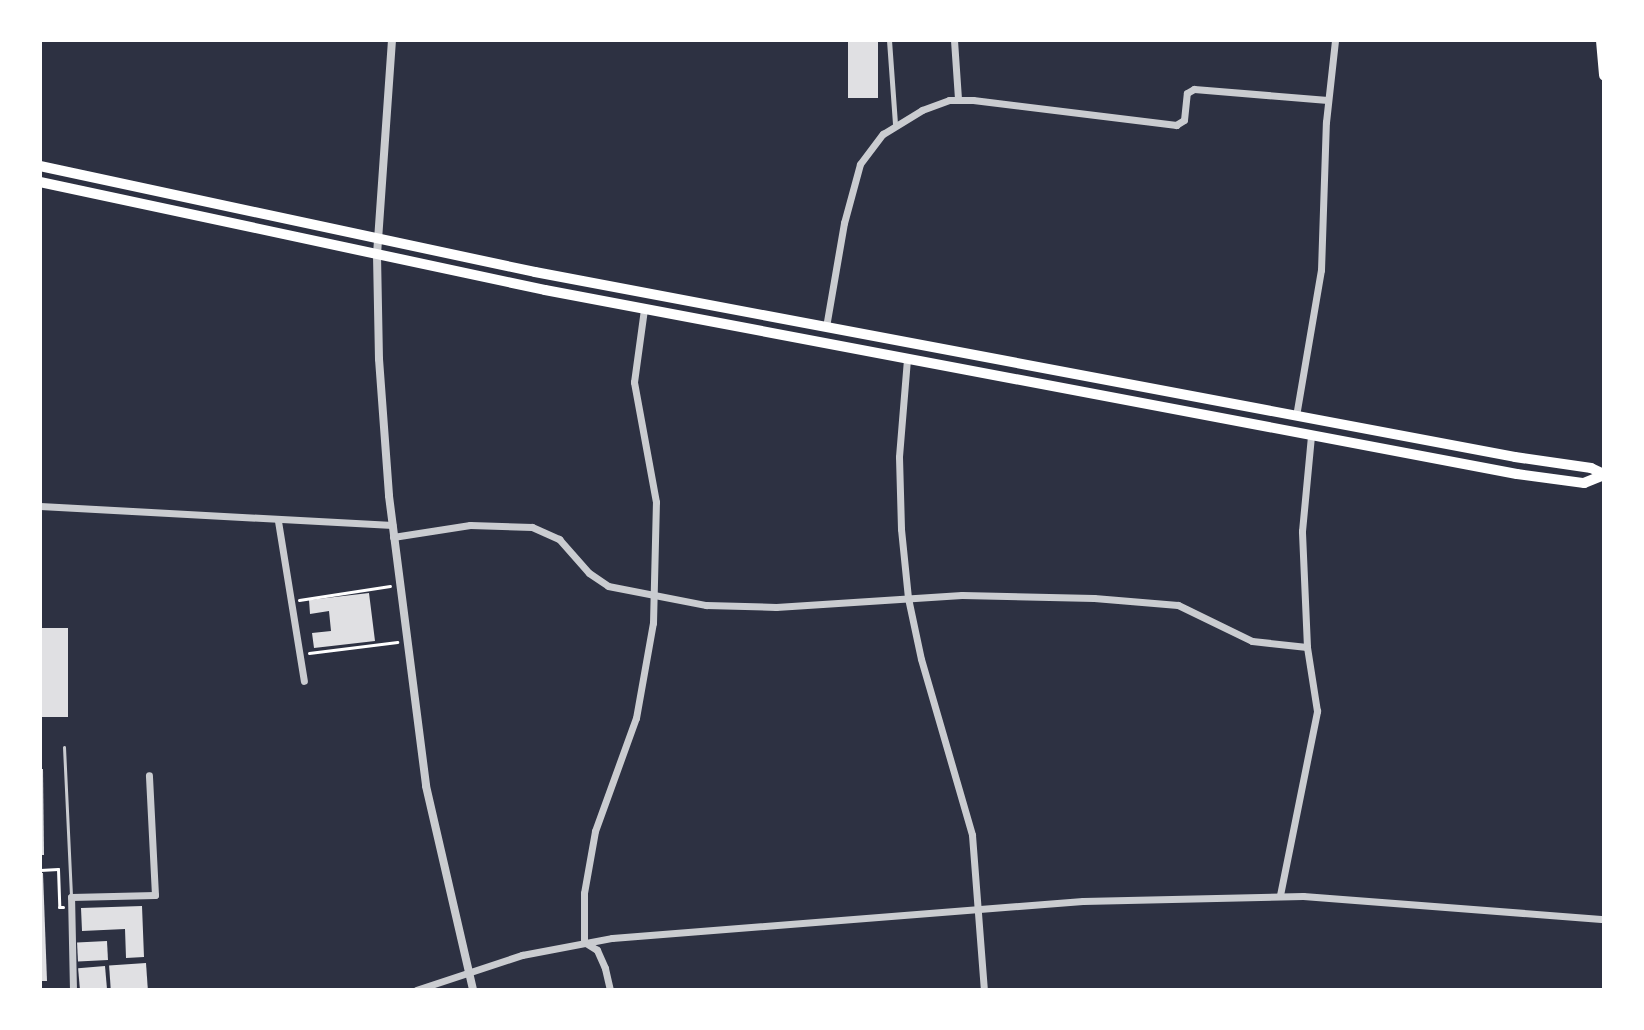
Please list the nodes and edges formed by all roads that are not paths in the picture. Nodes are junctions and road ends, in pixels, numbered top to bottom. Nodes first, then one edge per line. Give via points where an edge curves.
1 (392, 40) edge
2 (889, 40) edge
3 (954, 40) edge
4 (1335, 40) edge
5 (1601, 40) edge
6 (1604, 75) edge
7 (958, 99) junction
8 (1328, 100) junction
9 (895, 124) junction
10 (40, 166) edge
11 (40, 182) edge
12 (378, 239) junction
13 (377, 255) junction
14 (644, 309) junction
15 (826, 327) junction
16 (907, 359) junction
17 (1296, 416) junction
18 (1311, 435) junction
19 (1604, 475) edge
20 (40, 506) edge
21 (278, 521) junction
22 (392, 525) junction
23 (393, 537) junction
24 (655, 597) junction
25 (908, 598) junction
26 (1307, 647) junction
27 (304, 681) dead end
28 (64, 747) dead end
29 (149, 775) dead end
30 (1280, 895) junction
31 (71, 897) junction
32 (981, 909) junction
33 (1604, 919) edge
34 (584, 942) junction
35 (469, 972) junction
36 (73, 990) edge
37 (416, 990) edge
38 (473, 990) edge
39 (610, 990) edge
40 (984, 990) edge

1 - 12 street
2 - 9 street
3 - 7 street
4 - 8 street
5 - 6 main road
7 - 8 street via 1176,125 1184,120 1187,93 1194,89
7 - 9 street
8 - 17 street via 1321,270
9 - 15 street via 860,164
10 - 12 main road
11 - 13 main road
12 - 13 street
12 - 15 main road
13 - 14 main road
13 - 22 street
14 - 16 main road
14 - 24 street via 634,382 656,502
15 - 17 main road
16 - 18 main road
16 - 25 street via 899,469
17 - 19 main road via 1591,468
18 - 19 main road via 1554,480 1584,483
18 - 26 street via 1302,503
20 - 21 street
21 - 22 street
21 - 27 street
22 - 23 street
23 - 24 street via 470,525 532,527 559,539 597,580
23 - 35 street via 431,810
24 - 25 street via 736,607
24 - 34 street via 636,718 589,850
25 - 26 street via 1025,595 1165,603 1252,641
25 - 32 street via 965,803
26 - 30 street via 1317,696 1316,727
28 - 31 lane
29 - 31 street via 155,895
30 - 32 street
30 - 33 street
31 - 36 street
32 - 34 street
32 - 40 street
34 - 35 street
34 - 39 street via 597,950
35 - 37 street
35 - 38 street

